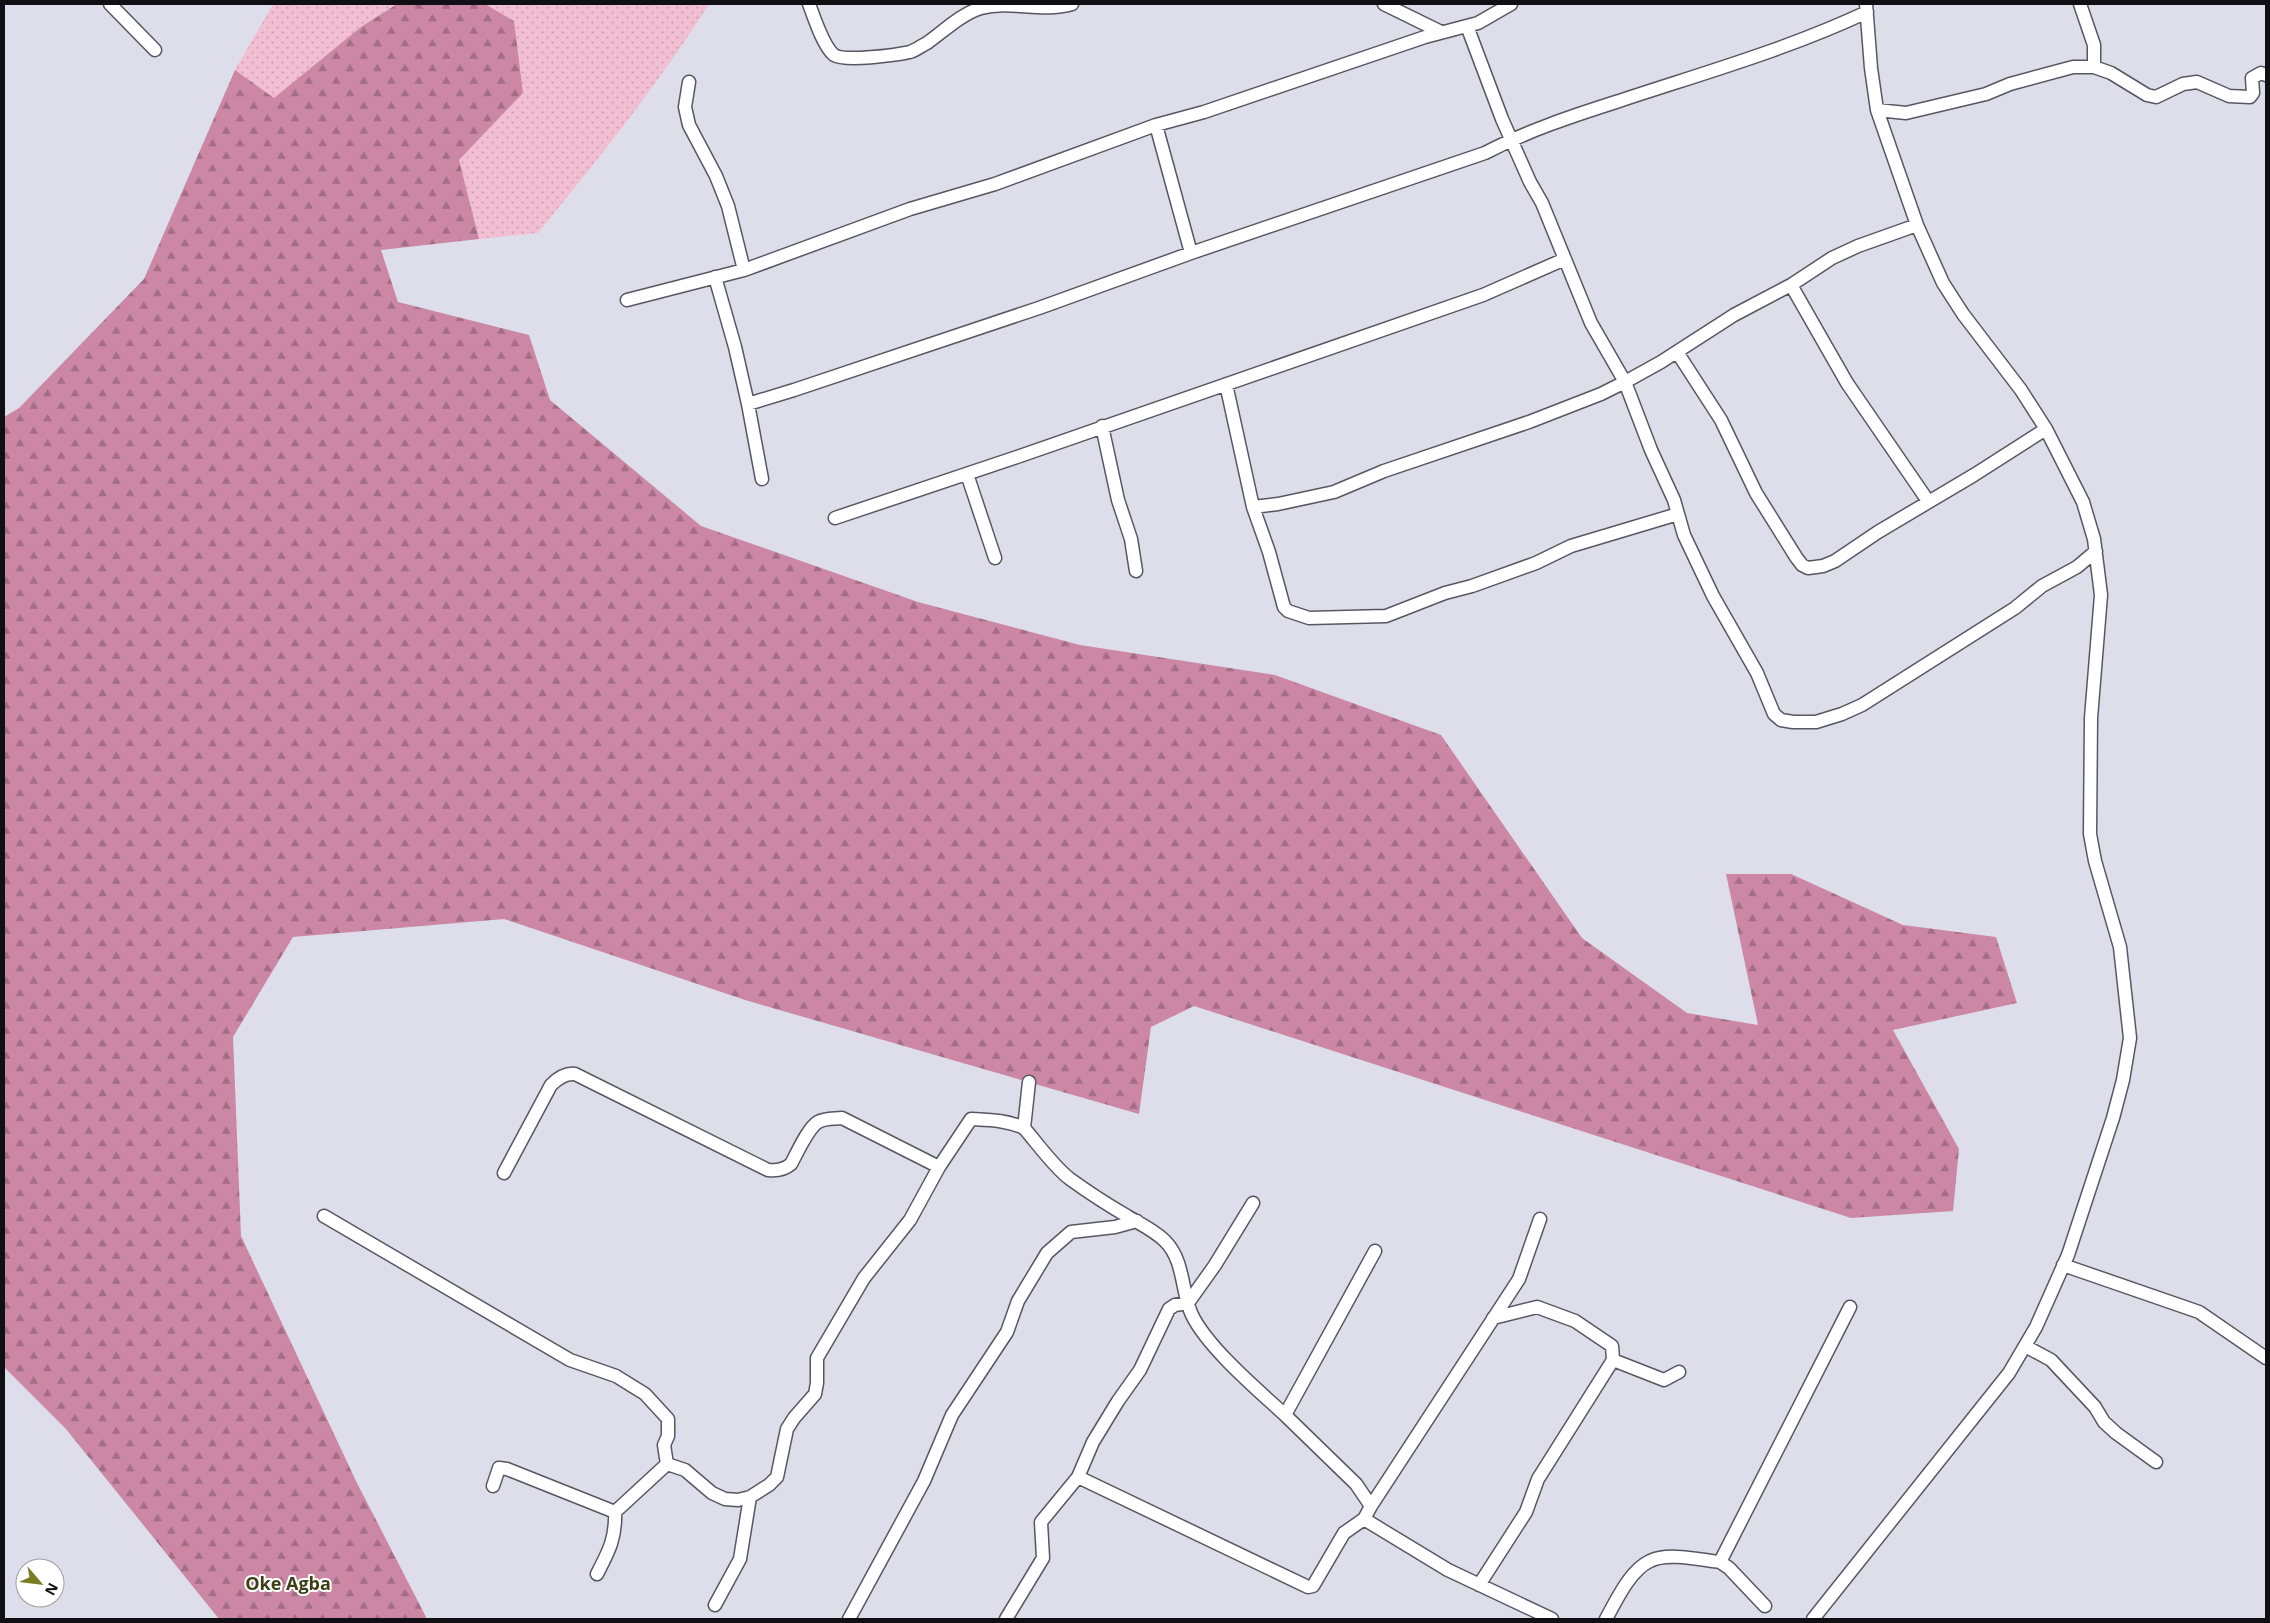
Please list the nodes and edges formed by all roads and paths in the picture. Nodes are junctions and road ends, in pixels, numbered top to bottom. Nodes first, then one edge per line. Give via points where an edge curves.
1 (110, 4) edge
2 (809, 4) edge
3 (1072, 4) edge
4 (1384, 4) edge
5 (1511, 4) edge
6 (2080, 4) edge
7 (1866, 8) edge
8 (1467, 26) junction
9 (1441, 32) junction
10 (156, 50) dead end
11 (2094, 67) junction
12 (2266, 75) edge
13 (689, 82) dead end
14 (1877, 110) junction
15 (1156, 125) junction
16 (1510, 139) junction
17 (1917, 225) junction
18 (1191, 253) junction
19 (1565, 259) junction
20 (744, 270) junction
21 (715, 277) junction
22 (1791, 284) junction
23 (627, 300) dead end
24 (1677, 352) junction
25 (1625, 382) junction
26 (1226, 384) junction
27 (748, 404) junction
28 (1102, 426) junction
29 (2046, 429) junction
30 (967, 474) junction
31 (762, 479) dead end
32 (1928, 501) junction
33 (1253, 507) junction
34 (1678, 514) junction
35 (835, 518) dead end
36 (2096, 551) junction
37 (995, 558) dead end
38 (1136, 571) dead end
39 (1029, 1082) dead end
40 (1024, 1128) junction
41 (939, 1167) junction
42 (504, 1173) dead end
43 (1253, 1203) dead end
44 (324, 1216) dead end
45 (1540, 1219) dead end
46 (1137, 1221) junction
47 (1375, 1251) dead end
48 (2063, 1265) junction
49 (1188, 1303) junction
50 (1850, 1307) dead end
51 (1493, 1318) junction
52 (2025, 1346) junction
53 (2266, 1358) edge
54 (1614, 1360) junction
55 (1680, 1372) dead end
56 (1285, 1415) junction
57 (2156, 1462) dead end
58 (667, 1464) junction
59 (1078, 1477) junction
60 (493, 1486) dead end
61 (750, 1497) junction
62 (1371, 1506) junction
63 (615, 1512) junction
64 (1364, 1519) junction
65 (1720, 1562) junction
66 (596, 1574) dead end
67 (1478, 1585) junction
68 (716, 1605) dead end
69 (1765, 1606) dead end
70 (848, 1619) edge
71 (1006, 1619) edge
72 (1552, 1619) edge
73 (1606, 1619) edge
74 (1813, 1619) edge

1 - 10 street
2 - 3 street via 832,53 841,58 913,51 980,8 999,5 1042,9
4 - 9 street
5 - 8 street
6 - 11 street via 2094,45
7 - 14 street
7 - 16 street via 1770,52
8 - 9 street
8 - 16 street
9 - 15 street via 1204,112
11 - 12 street via 2156,97 2183,84 2197,82 2229,96 2250,97 2253,93 2252,78 2262,73
11 - 14 street via 2073,68 1906,113
13 - 20 street via 685,107 689,125 728,206
14 - 17 street
15 - 18 street
15 - 20 street
16 - 18 street via 1485,153
16 - 19 street
17 - 22 street via 1832,258
17 - 29 street via 1943,283
18 - 27 street via 1039,308
19 - 25 street via 1591,323
19 - 26 street via 1483,295
20 - 21 street
21 - 23 street
21 - 27 street
22 - 24 street via 1734,315
22 - 32 street via 1847,383
24 - 25 street
24 - 32 street via 1721,420 1756,493 1802,565 1814,568 1835,561
25 - 33 street via 1529,422 1384,471 1334,492
25 - 34 street
26 - 28 street
26 - 33 street
27 - 31 street
28 - 30 street
28 - 38 street
29 - 32 street
29 - 36 street via 2083,502
30 - 35 street
30 - 37 street
33 - 34 street via 1284,607 1288,612 1309,618 1386,616 1536,563 1571,546
34 - 36 street via 1684,535 1713,596 1757,673 1774,714 1781,720 1794,722 1816,722 1862,705 2015,608
36 - 48 street via 2101,595 2091,718 2090,834 2094,861 2120,946 2130,1038 2113,1118
39 - 40 street
40 - 41 street via 1010,1122 971,1120
40 - 46 street via 1068,1177
41 - 42 street via 842,1118 819,1121 791,1164 782,1169 768,1170 575,1074 569,1074 551,1085
41 - 61 street via 910,1220 864,1278 817,1358 815,1394 787,1429 777,1477
43 - 49 street
44 - 58 street via 570,1360 616,1376 645,1394 668,1419 668,1436 664,1445
45 - 51 street via 1519,1279
46 - 49 street via 1166,1242 1174,1254
46 - 70 street via 1071,1232 1047,1253 1018,1301 1007,1332 952,1415 924,1481
47 - 56 street
48 - 52 street
48 - 53 street via 2199,1312
49 - 56 street via 1201,1330
49 - 59 street via 1169,1309 1140,1370 1093,1442
50 - 65 street
51 - 54 street via 1537,1307 1575,1321 1605,1341 1612,1346
51 - 62 street
52 - 57 street via 2050,1360 2104,1422
52 - 74 street via 1973,1420
54 - 55 street via 1664,1380
54 - 67 street via 1538,1479 1526,1512
56 - 62 street via 1356,1484
58 - 61 street via 685,1470 712,1493 725,1499
58 - 63 street
59 - 64 street via 1308,1587 1316,1583 1344,1533
59 - 71 street via 1041,1522 1043,1558
60 - 63 street via 499,1468 508,1469
61 - 68 street via 740,1559
62 - 64 street
63 - 66 street via 616,1530
64 - 67 street
65 - 69 street via 1730,1568
65 - 73 street via 1677,1557 1650,1561 1626,1584
67 - 72 street

